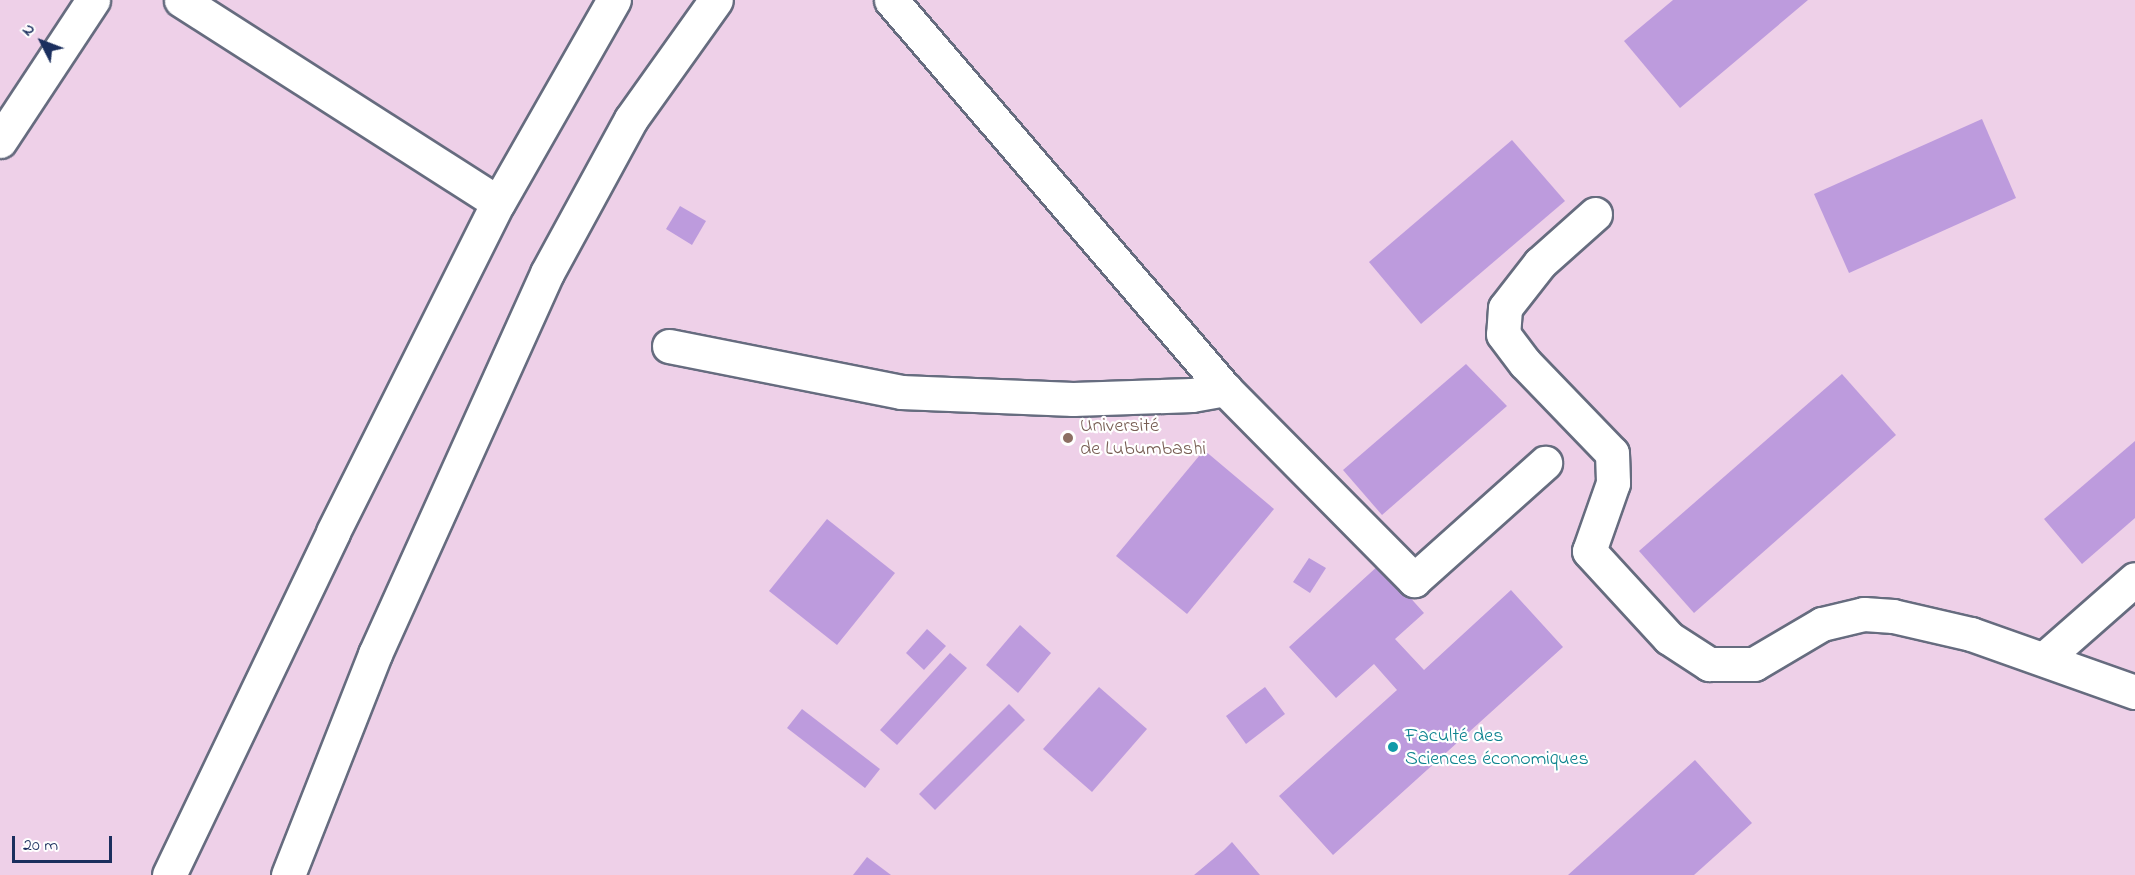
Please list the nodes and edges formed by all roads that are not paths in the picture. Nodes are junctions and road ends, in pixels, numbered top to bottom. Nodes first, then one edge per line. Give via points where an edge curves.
1 (93, 0) edge
2 (181, 0) edge
3 (614, 0) edge
4 (716, 0) edge
5 (891, 0) edge
6 (0, 141) edge
7 (498, 203) junction
8 (1595, 214) dead end
9 (669, 346) dead end
10 (1225, 389) junction
11 (1545, 463) dead end
12 (2135, 579) edge
13 (2044, 659) junction
14 (2135, 692) edge
15 (168, 875) edge
16 (288, 875) edge

1 - 6 street
2 - 7 street
3 - 7 street
4 - 16 street via 631,119 547,273 375,654
5 - 10 street
7 - 15 street via 333,532
8 - 13 street via 1540,263 1505,308 1503,334 1525,363 1612,453 1613,483 1589,551 1669,638 1709,664 1754,664 1822,624 1864,614 1893,616 1971,634
9 - 10 street via 901,392 1073,399 1192,395
10 - 11 street via 1414,580
12 - 13 street
13 - 14 street

